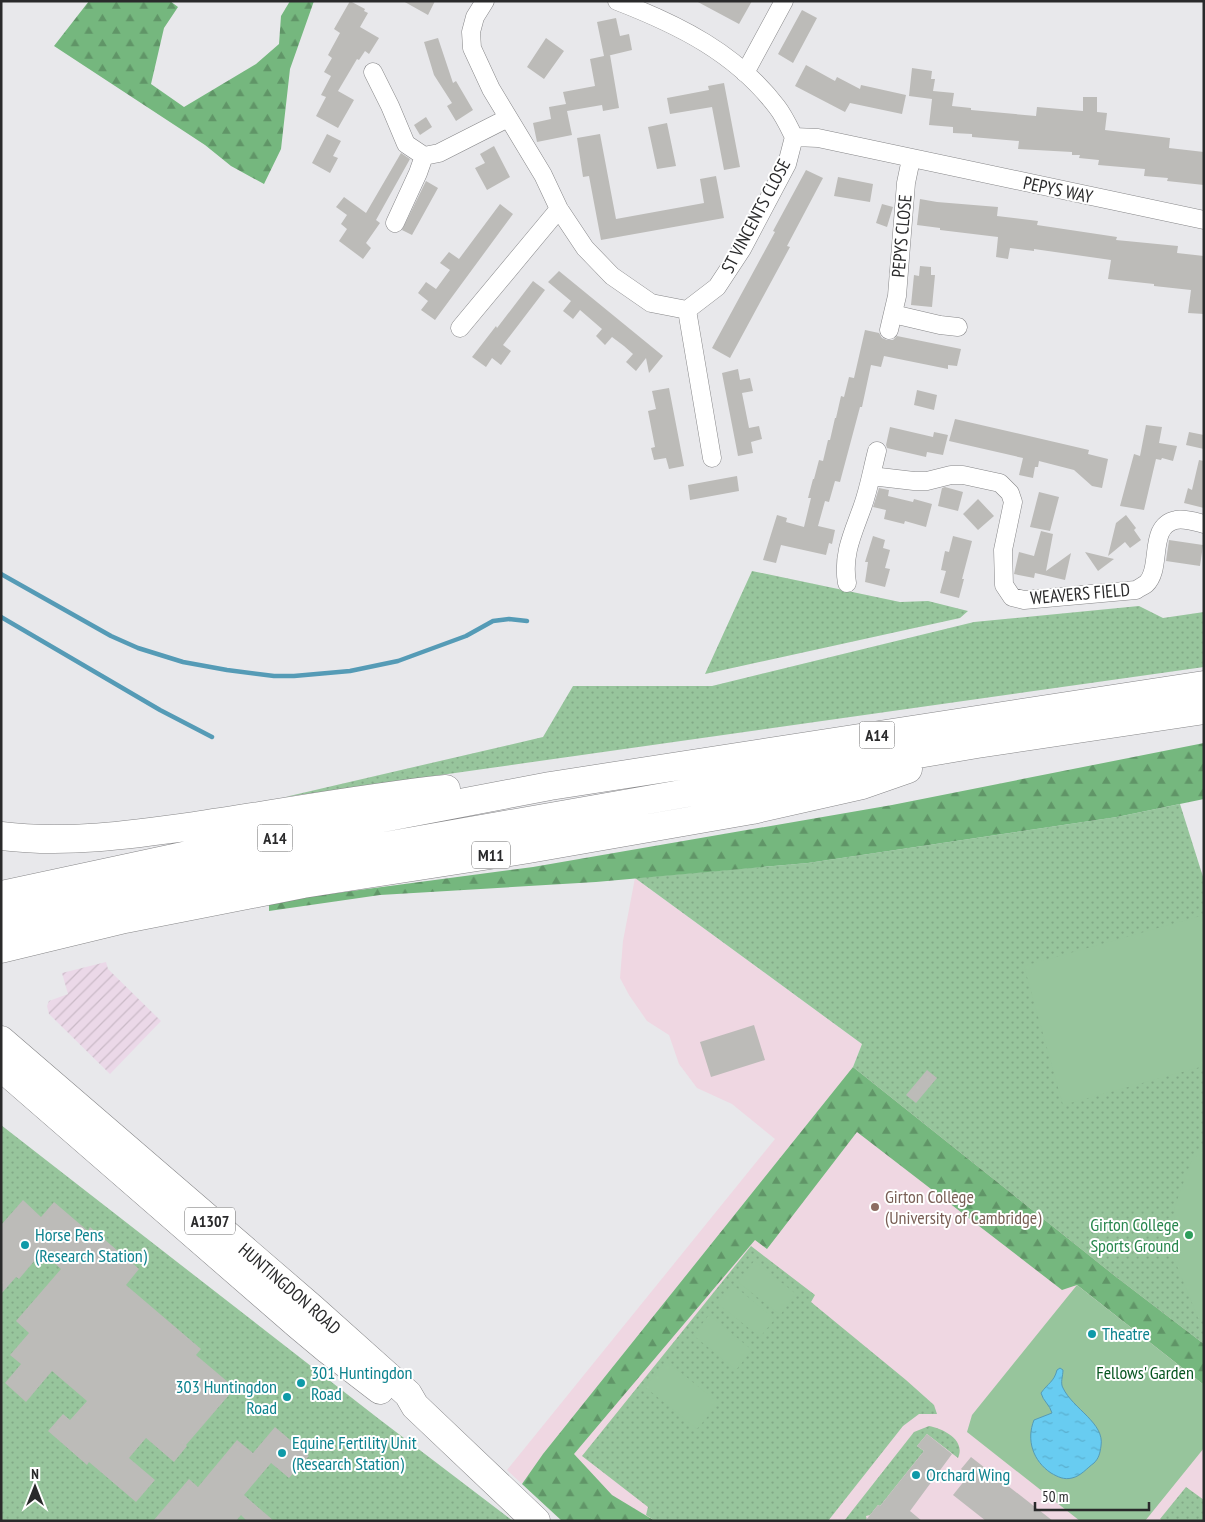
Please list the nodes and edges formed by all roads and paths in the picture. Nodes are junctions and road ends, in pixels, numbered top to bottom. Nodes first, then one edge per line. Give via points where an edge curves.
1 (485, 1) edge
2 (617, 1) edge
3 (784, 1) edge
4 (373, 72) dead end
5 (745, 73) junction
6 (508, 118) junction
7 (794, 137) junction
8 (424, 156) junction
9 (911, 159) junction
10 (559, 209) junction
11 (1204, 220) edge
12 (395, 223) dead end
13 (687, 310) junction
14 (958, 327) dead end
15 (460, 328) dead end
16 (877, 451) dead end
17 (712, 458) dead end
18 (871, 476) junction
19 (1204, 524) edge
20 (847, 583) dead end
21 (1204, 685) edge
22 (1204, 710) edge
23 (977, 744) junction
24 (550, 786) junction
25 (1, 836) edge
26 (1, 895) edge
27 (1, 922) edge
28 (1, 949) edge
29 (1, 1040) edge
30 (1, 1067) edge
31 (305, 1316) junction
32 (536, 1521) edge

1 - 6 street via 475,17 471,32 472,48
2 - 5 street, ST VINCENTS CLOSE via 689,32
3 - 5 street
4 - 8 street via 406,144
5 - 7 street, ST VINCENTS CLOSE via 778,108
6 - 8 street via 439,152
6 - 10 street
7 - 9 street, ST VINCENTS CLOSE via 818,138
7 - 13 street, ST VINCENTS CLOSE via 787,164 742,249 717,287
8 - 12 street
9 - 11 street, PEPYS WAY
9 - 14 street, PEPYS CLOSE via 906,183 897,296 891,322
10 - 13 street via 585,248 612,276 651,303
10 - 15 street
13 - 17 street
16 - 18 street
18 - 19 street, WEAVERS FIELD via 927,481 963,475 1000,483 1010,493 1013,502 1003,550 1004,585 1012,597 1024,600 1136,590 1146,584 1152,573 1158,540 1168,524 1178,520
18 - 20 street via 849,542 845,569
21 - 24 main road, A14
22 - 23 main road, A14
23 - 27 main road, A14 via 192,880
23 - 28 main road, M11 via 862,785 752,810 303,884 125,919
24 - 25 main road, A14 via 473,786 395,794 128,835 82,838
24 - 26 main road, A14
29 - 31 main road, HUNTINGDON ROAD / A1307
30 - 31 main road, HUNTINGDON ROAD / A1307
31 - 32 main road, HUNTINGDON ROAD / A1307 via 328,1350 396,1402 415,1406

